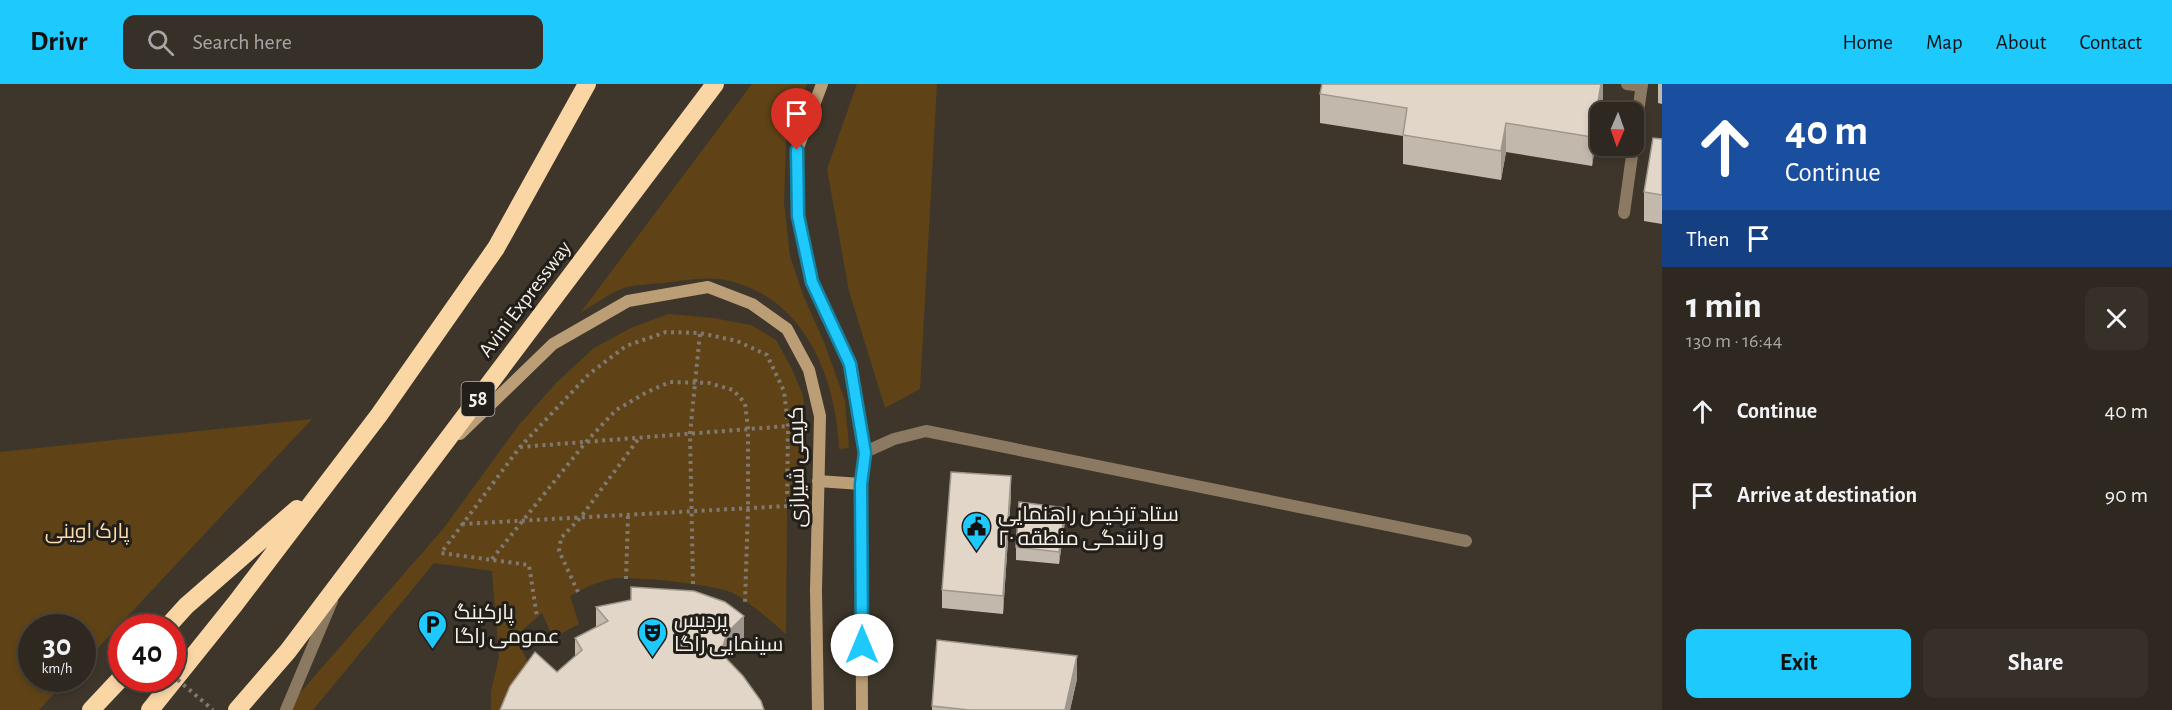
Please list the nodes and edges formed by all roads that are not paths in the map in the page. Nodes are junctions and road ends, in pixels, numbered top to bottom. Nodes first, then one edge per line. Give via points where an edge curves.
1 (587, 84) edge
2 (715, 84) edge
3 (822, 84) edge
4 (1627, 84) edge
5 (1642, 85) edge
6 (1624, 213) dead end
7 (865, 453) junction
8 (433, 459) junction
9 (818, 481) junction
10 (328, 483) junction
11 (861, 484) junction
12 (1466, 541) dead end
13 (340, 581) junction
14 (179, 614) edge
15 (108, 692) edge
16 (91, 710) edge
17 (150, 710) edge
18 (237, 710) edge
19 (286, 710) edge
20 (818, 710) edge
21 (862, 710) edge

1 - 10 highway via 496,248
2 - 8 highway, Avini Expressway / 58
3 - 7 street via 797,150 798,216 812,282 850,364
4 - 5 street
5 - 6 street
7 - 11 street
7 - 12 street via 894,439 926,431
8 - 9 street, کریمی شیرازی via 553,344 628,301 708,287 752,304 787,329 809,370 820,416
8 - 13 highway, Avini Expressway / 58
9 - 11 street
9 - 20 street, کریمی شیرازی
10 - 14 highway
10 - 17 highway
11 - 21 street
13 - 18 highway, Avini Expressway / 58 via 288,651
13 - 19 street
15 - 16 highway

